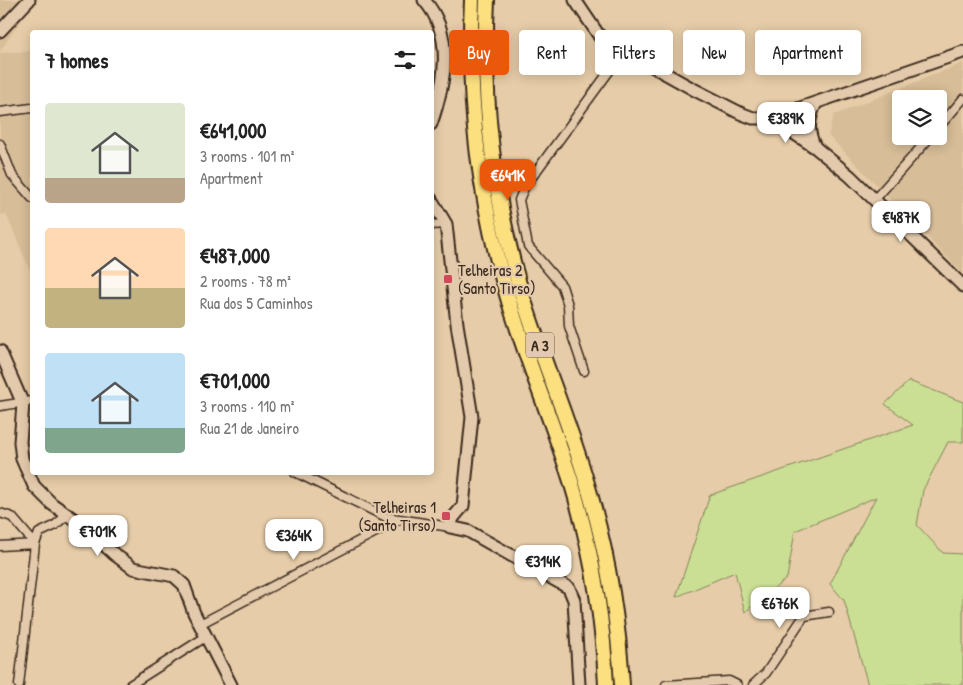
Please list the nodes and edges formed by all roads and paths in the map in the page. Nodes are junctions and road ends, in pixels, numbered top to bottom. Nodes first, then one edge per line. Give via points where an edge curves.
1 (29, 0) edge
2 (424, 0) edge
3 (472, 0) edge
4 (487, 0) edge
5 (575, 0) edge
6 (595, 30) edge
7 (0, 31) edge
8 (963, 52) edge
9 (606, 75) edge
10 (670, 75) edge
11 (963, 100) edge
12 (816, 103) junction
13 (30, 108) edge
14 (434, 111) edge
15 (0, 112) edge
16 (771, 118) junction
17 (947, 118) edge
18 (0, 144) edge
19 (923, 145) edge
20 (816, 148) junction
21 (30, 196) edge
22 (875, 199) junction
23 (434, 204) edge
24 (446, 224) junction
25 (434, 225) edge
26 (963, 286) edge
27 (0, 351) edge
28 (584, 371) dead end
29 (28, 403) edge
30 (0, 406) edge
31 (301, 475) edge
32 (0, 513) edge
33 (67, 515) junction
34 (399, 520) junction
35 (450, 527) junction
36 (35, 544) junction
37 (0, 546) edge
38 (829, 612) dead end
39 (200, 624) junction
40 (207, 636) junction
41 (19, 685) edge
42 (130, 685) edge
43 (231, 685) edge
44 (579, 685) edge
45 (606, 685) edge
46 (622, 685) edge
47 (666, 685) edge
48 (737, 685) edge
49 (753, 685) edge

1 - 7 street
2 - 14 street via 437,16 446,59
3 - 45 highway, A 3 via 473,121 485,204 506,292 571,482 590,557 600,616
4 - 46 highway, A 3 via 488,120 500,201 520,288 585,477 605,552 619,635
5 - 6 street
8 - 12 street
9 - 28 street via 524,188 519,200 528,246 562,286 568,305 569,326
10 - 16 street via 753,118
11 - 17 street
12 - 16 street
12 - 20 street via 809,122 809,136
13 - 15 street
16 - 20 street
18 - 21 street via 12,175
19 - 22 street
20 - 22 street
22 - 26 street
23 - 24 street
24 - 25 street
24 - 35 street via 472,417 463,506
27 - 29 street
29 - 30 street
29 - 33 street via 20,442 22,459 34,486
31 - 34 street via 386,517
32 - 36 street via 12,517
33 - 36 street via 39,533
33 - 39 street via 86,527 133,568 174,576 184,585
34 - 35 street
34 - 39 street
35 - 44 street via 468,531 569,588 574,600
36 - 37 street
36 - 41 street
38 - 49 street via 804,616 766,673
39 - 40 street
40 - 42 street
40 - 43 street
47 - 48 street via 729,681

